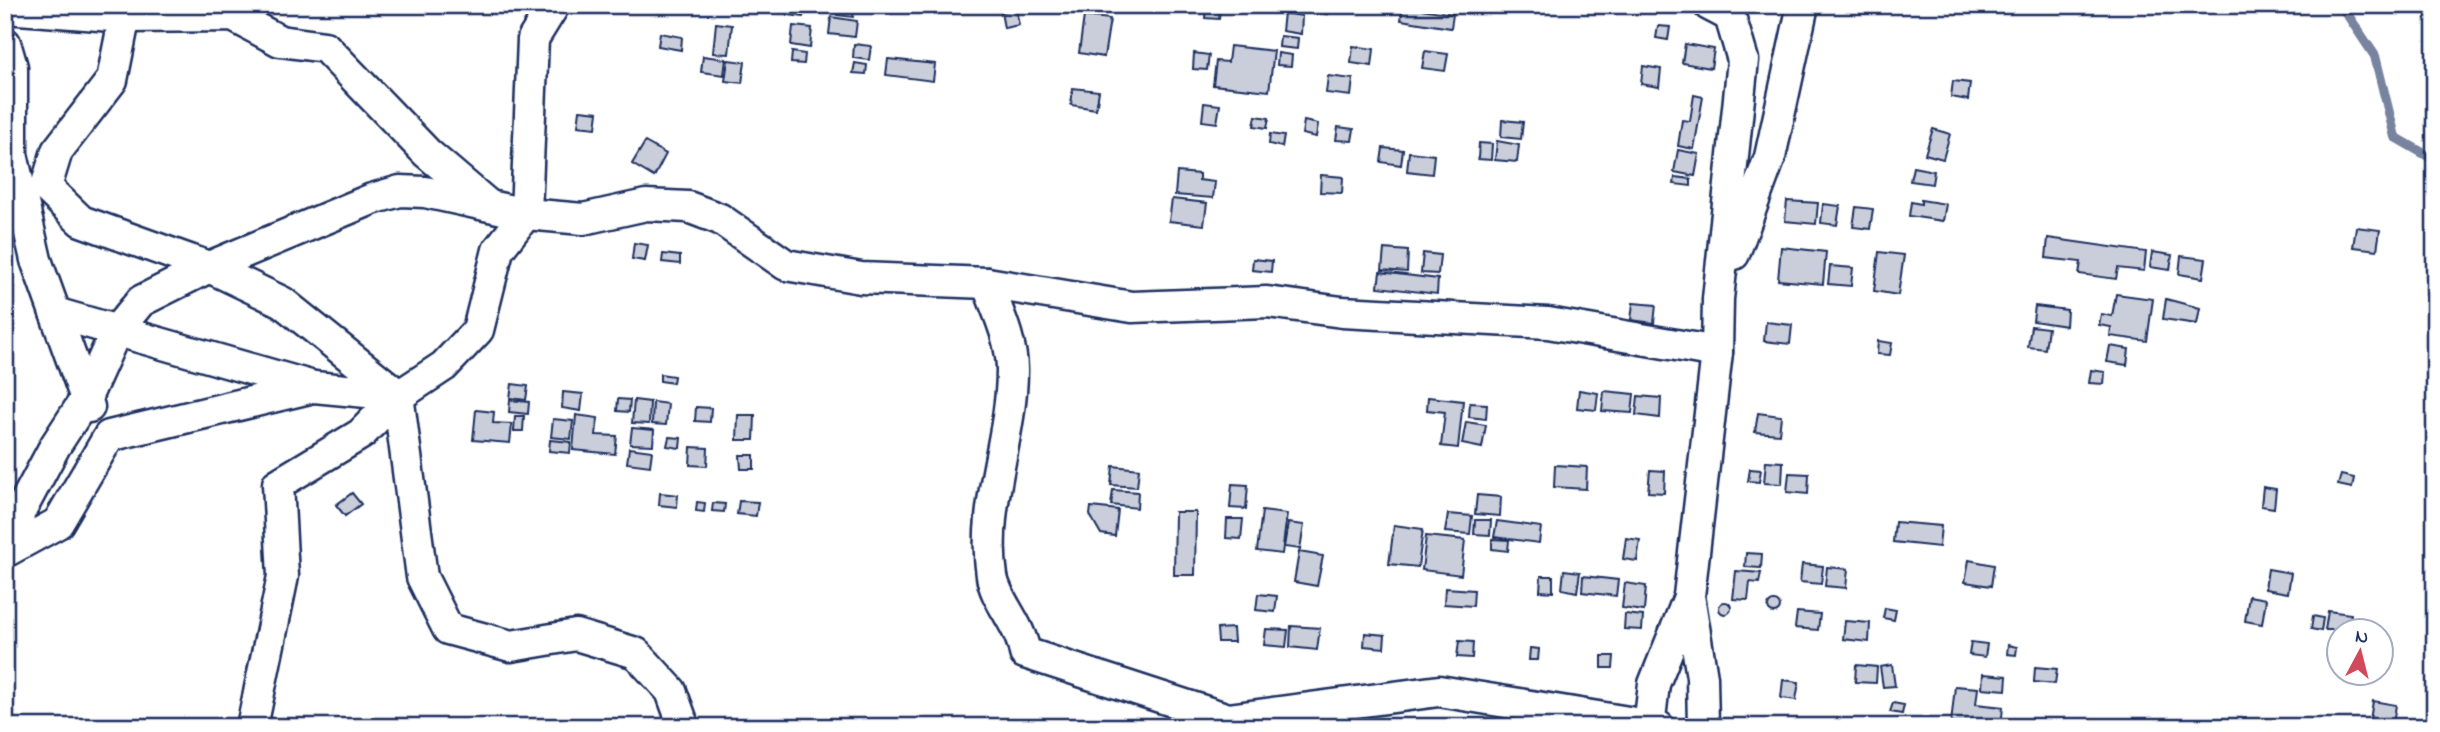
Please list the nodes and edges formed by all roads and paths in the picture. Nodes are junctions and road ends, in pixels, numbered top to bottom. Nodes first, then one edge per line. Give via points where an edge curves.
1 (530, 5) edge
2 (554, 5) edge
3 (1709, 5) edge
4 (1803, 5) edge
5 (5, 8) edge
6 (127, 11) edge
7 (240, 11) edge
8 (533, 39) junction
9 (5, 43) edge
10 (490, 206) junction
11 (526, 214) junction
12 (209, 267) junction
13 (987, 283) junction
14 (1718, 299) junction
15 (55, 313) junction
16 (116, 331) junction
17 (1717, 352) junction
18 (314, 387) junction
19 (398, 396) junction
20 (85, 400) junction
21 (109, 436) junction
22 (5, 540) edge
23 (5, 552) edge
24 (1689, 596) junction
25 (1179, 715) edge
26 (1652, 726) edge
27 (251, 727) edge
28 (684, 727) edge
29 (1703, 727) edge

1 - 8 street
2 - 8 street
3 - 14 street via 1730,16 1744,60
4 - 14 street via 1770,157
5 - 6 street
6 - 7 street
6 - 12 street via 112,80 57,150 46,187 81,221
7 - 10 street via 280,41 326,47 427,153
8 - 11 street
9 - 15 street via 12,67 12,154 36,260
10 - 11 street
10 - 12 street via 400,191
11 - 13 street via 583,219 646,205 688,206 720,219 786,265 861,278
11 - 19 street via 498,250 478,330 444,366
12 - 16 street via 141,301
12 - 19 street via 282,302
13 - 17 street via 1132,307 1267,302 1342,312 1548,323
13 - 25 street via 1005,331 1012,369 990,516 992,578 1022,635 1025,653
14 - 17 street
15 - 16 street
15 - 20 street
16 - 18 street
16 - 20 street
17 - 24 street
18 - 19 street
18 - 21 street
19 - 27 street via 360,434 278,484 283,576
19 - 28 street via 422,577 449,629 511,646 576,635 636,653 671,691
20 - 21 street
20 - 22 street
21 - 23 street via 58,523
24 - 26 street via 1654,684
24 - 29 street via 1702,677
25 - 26 street via 1228,719 1439,691

